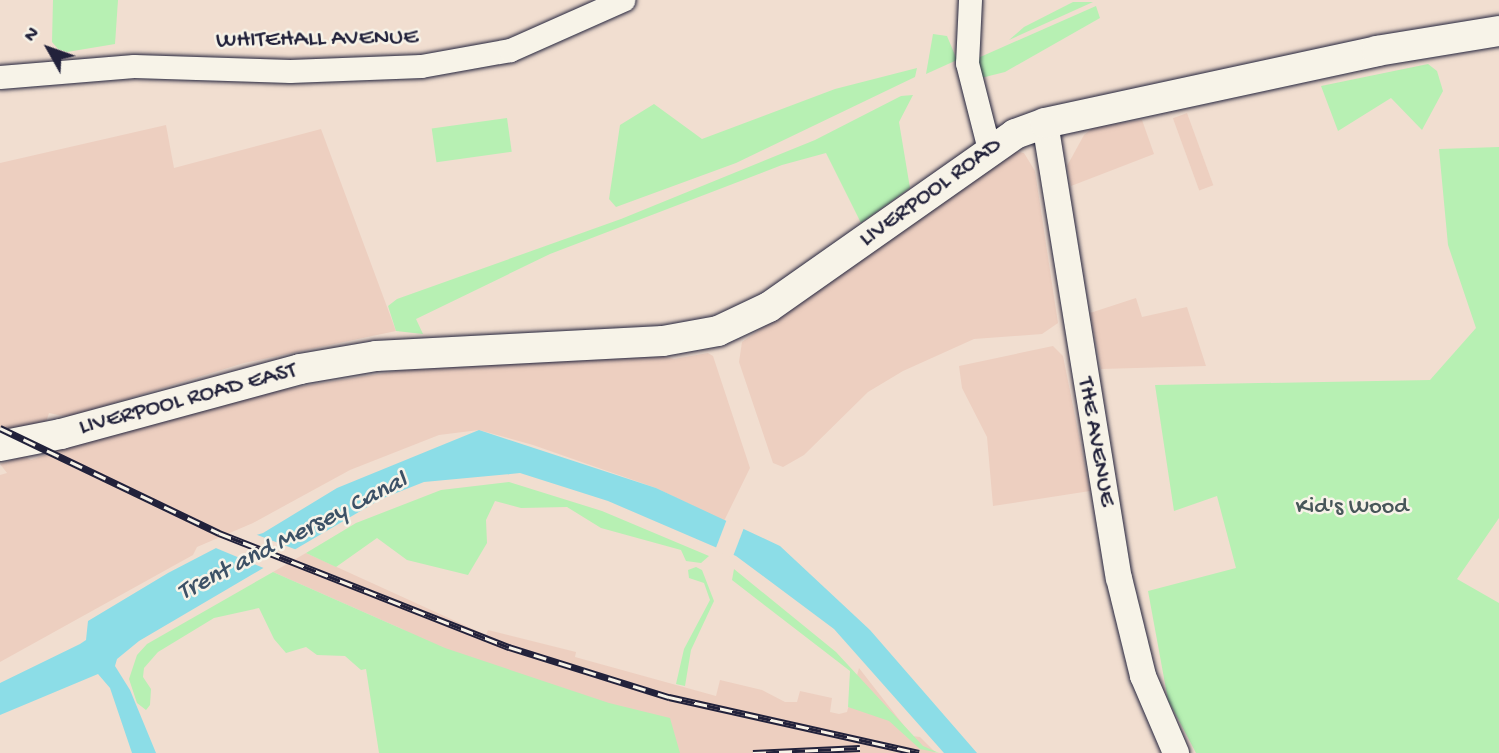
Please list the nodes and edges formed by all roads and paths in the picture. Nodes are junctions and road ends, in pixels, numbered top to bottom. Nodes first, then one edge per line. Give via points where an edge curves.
1 (624, 0) edge
2 (970, 0) edge
3 (1499, 31) edge
4 (0, 77) edge
5 (1045, 123) junction
6 (989, 149) junction
7 (376, 356) joint
8 (0, 446) edge
9 (1176, 753) edge

1 - 4 street, WHITEHALL AVENUE via 510,50 421,66 290,72 134,66
2 - 6 street via 967,49
3 - 5 main road, LIVERPOOL ROAD via 1377,51
5 - 6 main road, LIVERPOOL ROAD
5 - 9 main road, THE AVENUE via 1119,578 1143,676
6 - 7 main road, LIVERPOOL ROAD via 769,307 718,331 663,341
7 - 8 main road, LIVERPOOL ROAD EAST via 300,369 61,434

